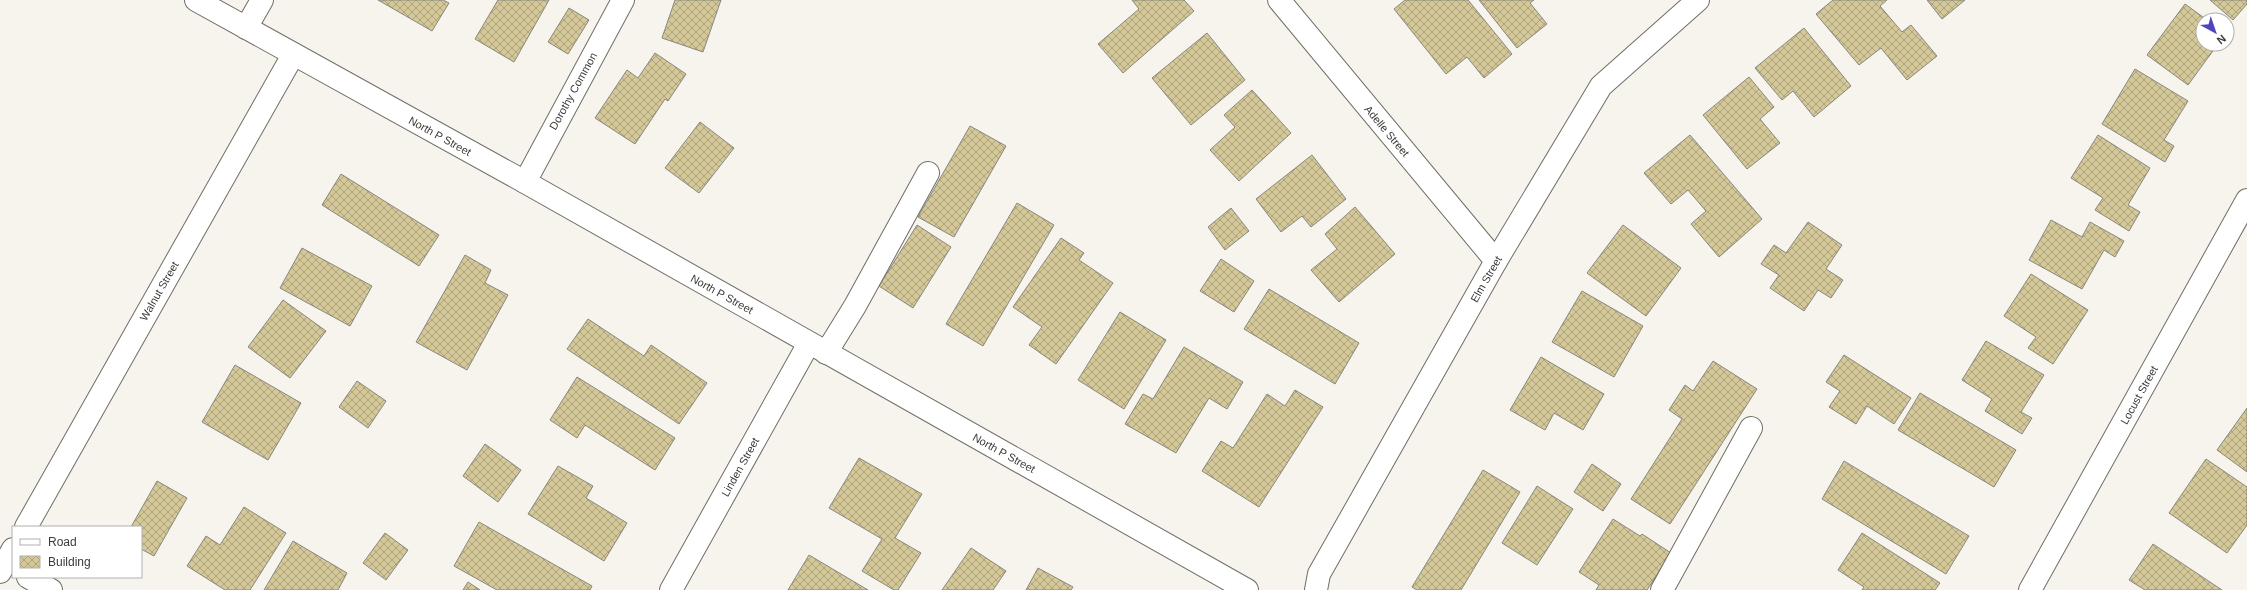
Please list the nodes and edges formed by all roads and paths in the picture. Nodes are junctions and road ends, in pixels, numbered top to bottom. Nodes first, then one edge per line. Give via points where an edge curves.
1 (196, 0) edge
2 (262, 0) edge
3 (623, 0) edge
4 (1279, 0) edge
5 (1698, 0) edge
6 (246, 28) junction
7 (293, 55) junction
8 (928, 173) dead end
9 (524, 182) junction
10 (2247, 200) edge
11 (1496, 261) junction
12 (818, 348) junction
13 (1752, 428) dead end
14 (27, 526) edge
15 (30, 578) edge
16 (51, 590) edge
17 (671, 590) edge
18 (1247, 590) edge
19 (1316, 590) edge
20 (1662, 590) edge
21 (2030, 590) edge

1 - 6 street, North P Street
2 - 6 street
3 - 9 street, Dorothy Common
4 - 11 street, Adelle Street
5 - 11 street, Elm Street via 1601,86
6 - 7 street, North P Street
7 - 9 street, North P Street
7 - 14 street, Walnut Street
8 - 12 street, Linden Street via 855,306
9 - 12 street, North P Street
10 - 21 street, Locust Street
11 - 19 street, Elm Street via 1319,574
12 - 17 street, Linden Street
12 - 18 street, North P Street
13 - 20 street
15 - 16 street

